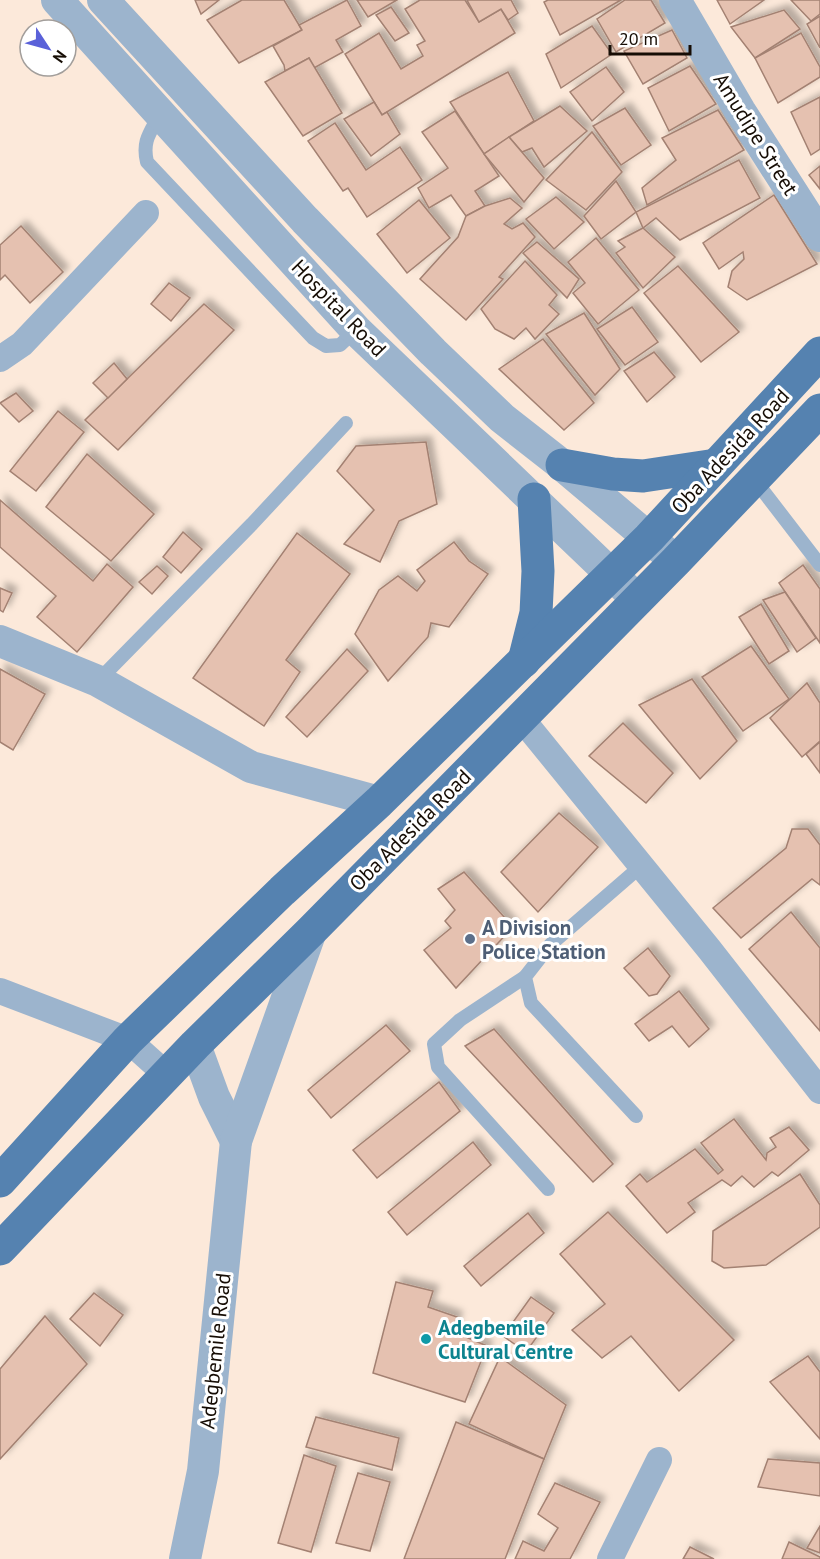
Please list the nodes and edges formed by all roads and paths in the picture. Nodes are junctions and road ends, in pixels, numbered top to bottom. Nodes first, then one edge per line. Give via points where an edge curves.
1 (57, 0) edge
2 (103, 0) edge
3 (675, 0) edge
4 (160, 114) junction
5 (146, 213) dead end
6 (820, 236) edge
7 (356, 330) junction
8 (820, 353) edge
9 (0, 359) edge
10 (820, 410) edge
11 (346, 423) dead end
12 (562, 465) junction
13 (716, 465) junction
14 (754, 479) junction
15 (534, 499) junction
16 (649, 538) junction
17 (676, 561) junction
18 (820, 565) edge
19 (611, 574) junction
20 (638, 600) junction
21 (0, 641) edge
22 (524, 661) junction
23 (98, 681) junction
24 (520, 718) junction
25 (380, 802) junction
26 (640, 867) junction
27 (311, 931) junction
28 (525, 977) junction
29 (0, 991) edge
30 (128, 1040) junction
31 (195, 1045) junction
32 (166, 1075) junction
33 (820, 1092) edge
34 (636, 1116) dead end
35 (236, 1141) junction
36 (0, 1181) edge
37 (548, 1189) dead end
38 (0, 1249) edge
39 (659, 1460) dead end
40 (185, 1559) edge
41 (610, 1559) edge

1 - 4 street, Hospital Road
2 - 12 street, Hospital Road via 305,220 433,352 502,418
3 - 6 street, Amudipe Street
4 - 7 street, Hospital Road
4 - 7 lane via 146,140 147,162 313,338 326,346 340,345
5 - 9 street via 22,344
7 - 15 street, Hospital Road
8 - 13 main road, Oba Adesida Road
10 - 14 main road, Oba Adesida Road
11 - 23 lane
12 - 13 main road via 643,476
12 - 16 street, Hospital Road
13 - 16 main road, Oba Adesida Road
14 - 17 main road, Oba Adesida Road
14 - 18 lane
15 - 19 street, Hospital Road
15 - 22 main road via 537,602
16 - 17 street, Hospital Road
16 - 19 main road, Oba Adesida Road
17 - 20 main road, Oba Adesida Road
19 - 20 street, Hospital Road
19 - 22 main road, Oba Adesida Road
20 - 24 main road, Oba Adesida Road
21 - 23 street
22 - 25 main road, Oba Adesida Road
23 - 25 street via 251,767
24 - 26 street
24 - 27 main road, Oba Adesida Road
25 - 30 main road, Oba Adesida Road
26 - 28 lane via 550,945
26 - 33 street
27 - 31 main road, Oba Adesida Road
27 - 35 street, Adegbemile Road
28 - 34 lane via 531,1004
28 - 37 lane via 460,1020 434,1044 438,1066
29 - 30 street
30 - 32 street
30 - 36 main road, Oba Adesida Road
31 - 32 main road, Oba Adesida Road
31 - 35 street
32 - 38 main road, Oba Adesida Road
35 - 40 street, Adegbemile Road via 203,1471
39 - 41 street

